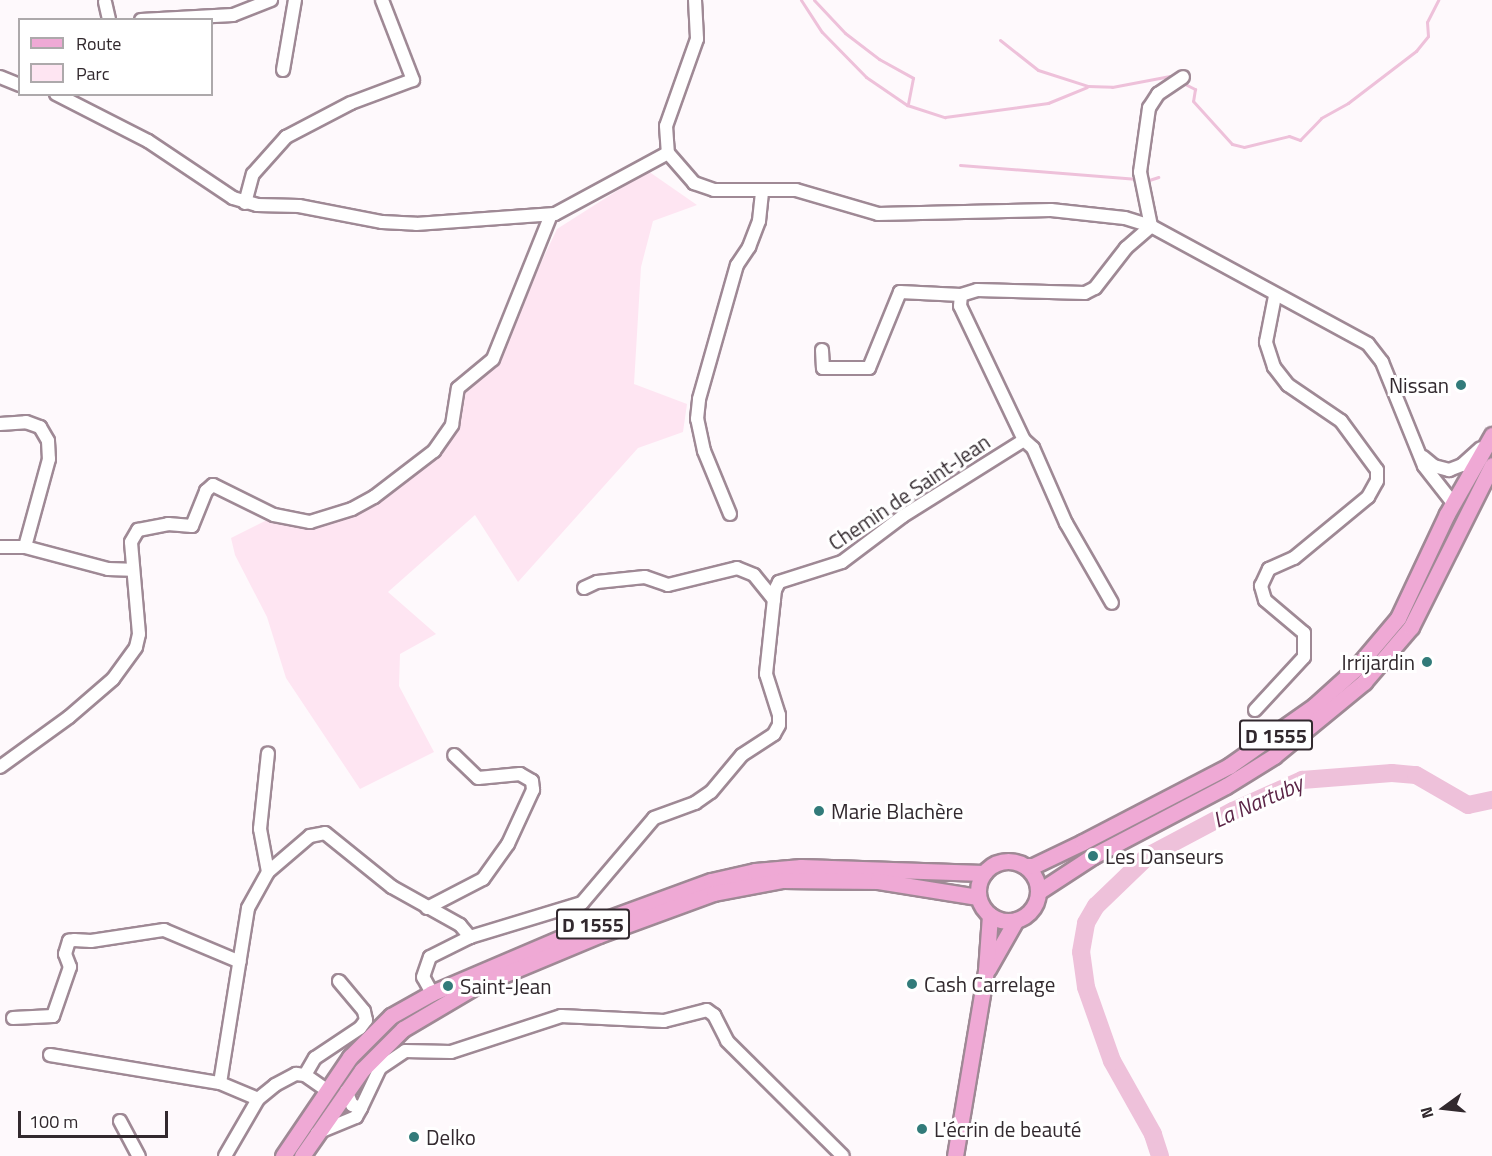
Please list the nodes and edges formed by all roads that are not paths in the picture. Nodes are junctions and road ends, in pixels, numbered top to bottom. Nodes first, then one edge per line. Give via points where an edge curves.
1 (271, 0) edge
2 (295, 0) edge
3 (382, 0) edge
4 (695, 0) edge
5 (105, 2) dead end
6 (109, 18) edge
7 (171, 18) edge
8 (283, 70) dead end
9 (0, 77) edge
10 (1179, 80) dead end
11 (18, 84) edge
12 (60, 96) edge
13 (668, 153) junction
14 (762, 190) junction
15 (245, 203) junction
16 (551, 214) junction
17 (1151, 226) junction
18 (961, 295) junction
19 (1275, 296) junction
20 (822, 350) dead end
21 (0, 424) edge
22 (1489, 439) edge
23 (1024, 440) junction
24 (1419, 455) junction
25 (1492, 465) edge
26 (1453, 503) junction
27 (730, 514) dead end
28 (0, 547) edge
29 (25, 547) junction
30 (131, 570) junction
31 (584, 588) dead end
32 (774, 600) junction
33 (1112, 603) dead end
34 (1255, 710) dead end
35 (268, 753) dead end
36 (454, 755) dead end
37 (0, 766) edge
38 (1025, 866) junction
39 (268, 872) junction
40 (984, 873) junction
41 (1038, 892) junction
42 (978, 897) junction
43 (427, 908) junction
44 (990, 915) junction
45 (1016, 921) junction
46 (470, 937) junction
47 (240, 962) junction
48 (986, 971) junction
49 (339, 981) dead end
50 (432, 993) junction
51 (12, 1018) dead end
52 (50, 1055) dead end
53 (305, 1075) junction
54 (220, 1083) junction
55 (325, 1089) junction
56 (346, 1091) junction
57 (258, 1099) junction
58 (361, 1108) junction
59 (120, 1121) dead end
60 (317, 1133) junction
61 (139, 1156) edge
62 (225, 1156) edge
63 (283, 1156) edge
64 (303, 1156) edge
65 (843, 1156) edge
66 (955, 1156) edge

1 - 7 street via 233,15
2 - 8 street
3 - 15 street via 413,80 351,103 286,137 253,174
4 - 13 street via 697,39 666,126
5 - 6 street
9 - 11 street
10 - 17 street via 1158,94 1149,108 1140,172
12 - 15 street via 148,141
13 - 14 street via 694,183 714,189
13 - 16 street
14 - 17 street via 796,190 878,214 1051,210 1125,218
14 - 27 street via 759,221 737,265 699,399 697,419 704,451
15 - 16 street via 300,206 364,220 416,224
16 - 30 street via 548,230 493,359 458,388 452,425 434,451 374,497 352,509 310,522 282,518 225,489 209,487 192,526 149,526 134,534
17 - 18 street via 1126,248 1095,288 1085,293 977,290
17 - 19 street
18 - 20 street via 900,292 869,368 823,368
18 - 23 street, Chemin de Saint-Jean via 960,306
19 - 24 street via 1368,344 1382,362
19 - 34 street via 1266,342 1274,367 1288,385 1341,421 1377,470 1377,481 1368,497 1294,558 1269,569 1261,586 1265,600 1304,633 1304,657
21 - 29 street via 26,422 40,427 48,441 50,459
22 - 24 street via 1462,465 1449,470 1434,466
22 - 26 main road, D 1555
23 - 32 street, Chemin de Saint-Jean via 903,516 842,562 779,582
23 - 33 street via 1033,448 1066,523
24 - 26 street
25 - 41 main road, D 1555 via 1411,627 1364,682 1274,756 1226,786 1093,856
26 - 38 main road, D 1555 via 1398,618 1354,670 1314,706 1228,766 1075,846
28 - 29 street
29 - 30 street via 108,569
30 - 37 street via 139,634 124,665 69,717
31 - 32 street via 597,582 645,577 668,585 737,568 754,575
32 - 46 street via 766,674 779,715 774,734 742,755 711,792 695,803 654,818 582,903
35 - 39 street via 261,830
36 - 43 street via 478,778 520,774 532,781 533,790 508,844 483,879
38 - 40 main road via 998,863
38 - 41 main road via 1032,873
39 - 43 street via 310,836 325,833 373,873
39 - 47 street via 248,908
40 - 42 main road
40 - 50 main road, D 1555 via 801,867 755,871 711,881 596,923
41 - 45 main road via 1032,910
42 - 44 main road
42 - 56 main road, D 1555 via 878,881 813,880 755,883 714,893 534,961 439,1005 403,1029
43 - 46 street via 460,925
44 - 45 main road
44 - 48 main road
45 - 48 main road
46 - 50 street via 430,957 423,977
47 - 51 street via 164,930 69,941 65,954 70,967 53,1017
47 - 54 street
48 - 66 main road
49 - 53 street via 364,1011 366,1020 315,1058
50 - 55 main road, D 1555 via 391,1016 369,1035
52 - 54 street
53 - 55 street
53 - 57 street via 296,1074
54 - 57 street
55 - 63 main road, D 1555
56 - 58 street via 352,1105
56 - 60 main road, D 1555
57 - 62 street
58 - 60 street via 357,1116
58 - 65 street via 380,1068 405,1051 451,1052 532,1022 561,1016 664,1021 707,1010 714,1015 727,1041
59 - 61 street
60 - 64 main road, D 1555

